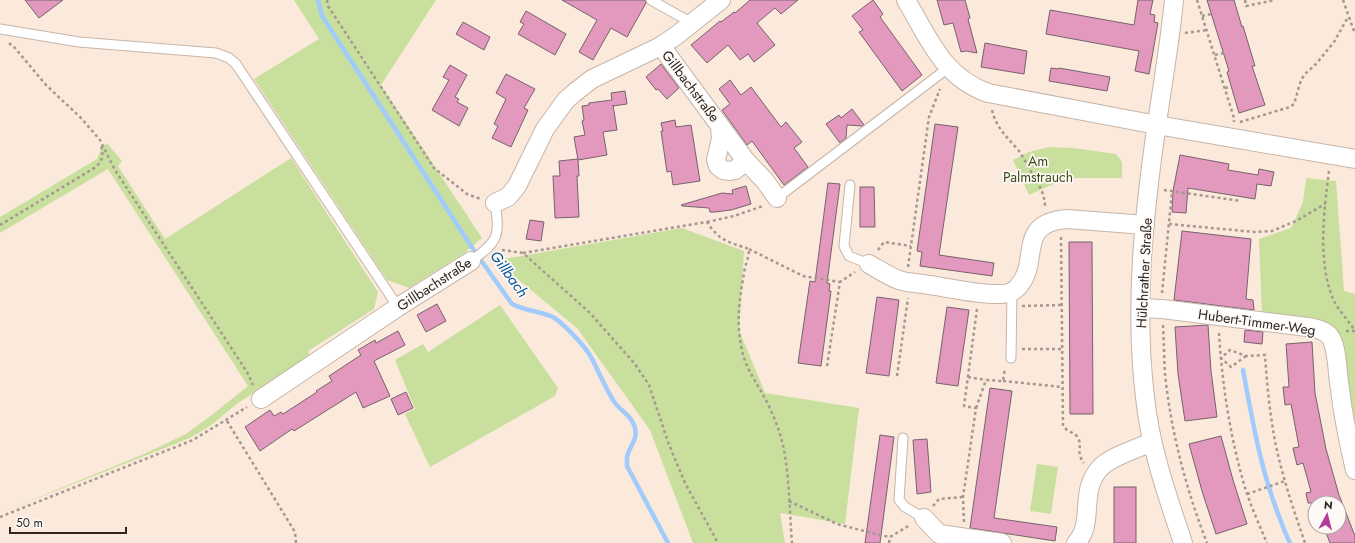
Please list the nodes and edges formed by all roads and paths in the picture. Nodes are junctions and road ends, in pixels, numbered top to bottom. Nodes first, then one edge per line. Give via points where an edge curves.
1 (327, 0) edge
2 (651, 0) edge
3 (721, 0) edge
4 (906, 0) edge
5 (1174, 0) edge
6 (1197, 0) edge
7 (1245, 0) edge
8 (1275, 0) edge
9 (1343, 0) edge
10 (1211, 14) dead end
11 (1202, 16) junction
12 (1348, 17) junction
13 (692, 23) junction
14 (0, 29) edge
15 (1355, 34) edge
16 (6, 40) dead end
17 (661, 46) junction
18 (1224, 52) dead end
19 (1215, 55) junction
20 (948, 68) junction
21 (1231, 87) dead end
22 (1225, 88) junction
23 (991, 94) junction
24 (1157, 125) junction
25 (720, 126) junction
26 (1233, 129) junction
27 (100, 140) junction
28 (1331, 155) junction
29 (1355, 159) edge
30 (746, 161) junction
31 (850, 185) dead end
32 (1150, 188) junction
33 (1172, 192) junction
34 (777, 198) junction
35 (1242, 201) dead end
36 (495, 203) junction
37 (1325, 203) junction
38 (1051, 221) junction
39 (707, 222) junction
40 (1169, 224) junction
41 (0, 225) edge
42 (1145, 225) junction
43 (911, 246) junction
44 (489, 247) junction
45 (749, 249) junction
46 (523, 253) junction
47 (471, 261) joint
48 (869, 264) junction
49 (840, 282) junction
50 (908, 282) junction
51 (979, 292) junction
52 (1012, 299) junction
53 (1061, 305) junction
54 (398, 307) junction
55 (1141, 308) junction
56 (1162, 309) junction
57 (1218, 316) junction
58 (1355, 331) edge
59 (1012, 348) junction
60 (1062, 349) junction
61 (1246, 356) junction
62 (1011, 358) joint
63 (1221, 358) junction
64 (827, 366) dead end
65 (897, 376) dead end
66 (968, 377) junction
67 (986, 380) junction
68 (1003, 382) junction
69 (1062, 387) junction
70 (261, 399) junction
71 (976, 408) junction
72 (227, 421) junction
73 (903, 438) dead end
74 (1152, 442) junction
75 (1355, 470) edge
76 (1097, 472) junction
77 (1284, 481) junction
78 (1247, 494) junction
79 (963, 497) junction
80 (789, 501) junction
81 (0, 517) edge
82 (924, 518) junction
83 (890, 537) junction
84 (964, 538) junction
85 (296, 543) edge
86 (718, 543) edge
87 (792, 543) edge
88 (889, 543) edge
89 (1002, 543) edge
90 (1076, 543) edge
91 (1183, 543) edge
92 (1207, 543) edge
93 (1267, 543) edge
94 (1305, 543) edge

1 - 36 path via 328,6 434,168 467,194
2 - 13 lane
3 - 13 street, Gillbachstraße
4 - 20 street
5 - 24 street, Hülchrather Straße
6 - 11 path
7 - 8 path via 1246,6
9 - 12 path
10 - 11 path
11 - 19 path
12 - 15 path
12 - 26 path via 1334,42 1301,80 1294,104 1240,122
13 - 17 street, Gillbachstraße
14 - 54 lane via 79,42 216,53 229,58 236,64
16 - 27 path
17 - 25 street, Gillbachstraße
17 - 36 street, Gillbachstraße via 592,79 566,100 546,129 517,186 508,197
18 - 19 path
19 - 22 path
20 - 23 street via 970,86
20 - 34 lane
20 - 43 path via 929,117
21 - 22 path
22 - 26 path via 1234,118
23 - 24 street
23 - 38 path via 992,110 997,125 1020,153 1040,187
24 - 26 street
24 - 32 street, Hülchrather Straße
25 - 30 street, Gillbachstraße
25 - 30 street, Gillbachstraße via 721,138 716,160 718,166 730,171
26 - 28 street
27 - 41 path via 102,159 96,167
27 - 70 path via 114,170 247,372
28 - 29 street
28 - 37 path
30 - 34 street, Gillbachstraße
31 - 48 lane via 844,246 849,256
32 - 33 path
32 - 42 street, Hülchrather Straße
33 - 35 path
33 - 40 path
34 - 39 path via 757,209
36 - 44 lane via 498,228
37 - 40 path via 1296,221 1272,231 1255,232
37 - 58 path via 1323,232 1327,280 1334,302
38 - 42 street via 1067,218
38 - 52 street via 1038,230 1034,237 1024,279
38 - 53 path via 1061,227
39 - 45 path via 718,236
39 - 46 path
40 - 56 path
42 - 55 street, Hülchrather Straße
43 - 48 path via 884,242
43 - 50 path
44 - 46 path
44 - 47 lane, Gillbachstraße
45 - 49 path via 803,276
45 - 80 path via 739,304 741,347 747,366 763,394 778,430 788,477
46 - 86 path via 590,313 645,378 685,483
47 - 54 street, Gillbachstraße
48 - 49 path
48 - 50 street
49 - 64 path
50 - 51 street
50 - 65 path
51 - 52 street via 1000,294
51 - 66 path
52 - 53 path
52 - 59 lane
53 - 60 path
54 - 70 street, Gillbachstraße
55 - 56 street, Hubert-Timmer-Weg
55 - 74 street, Hülchrather Straße via 1142,371
56 - 57 street, Hubert-Timmer-Weg
56 - 92 path via 1165,374 1174,434 1187,488
57 - 63 path
57 - 75 street, Hubert-Timmer-Weg via 1312,328 1328,334 1335,353 1342,410
59 - 60 path
59 - 62 lane
60 - 69 path
61 - 63 path via 1230,350
61 - 63 path via 1231,367
61 - 77 path via 1265,355 1272,424
62 - 68 path via 1006,363
63 - 78 path via 1230,425
66 - 67 path
66 - 71 path via 964,406
67 - 68 path
67 - 71 path
68 - 69 path
69 - 76 path via 1062,426 1077,436 1080,440 1080,457
70 - 72 path
71 - 79 path
72 - 81 path via 193,440
72 - 85 path via 295,532
73 - 82 lane via 899,500 905,507
74 - 76 street via 1109,461
74 - 91 street, Hülchrather Straße via 1164,488
76 - 90 street via 1088,492 1086,527
77 - 78 path
77 - 94 path
78 - 93 path
79 - 82 path via 939,499
79 - 84 path
80 - 83 path via 837,524
80 - 87 path
82 - 83 path
82 - 84 street via 939,534
83 - 88 path
84 - 89 street

